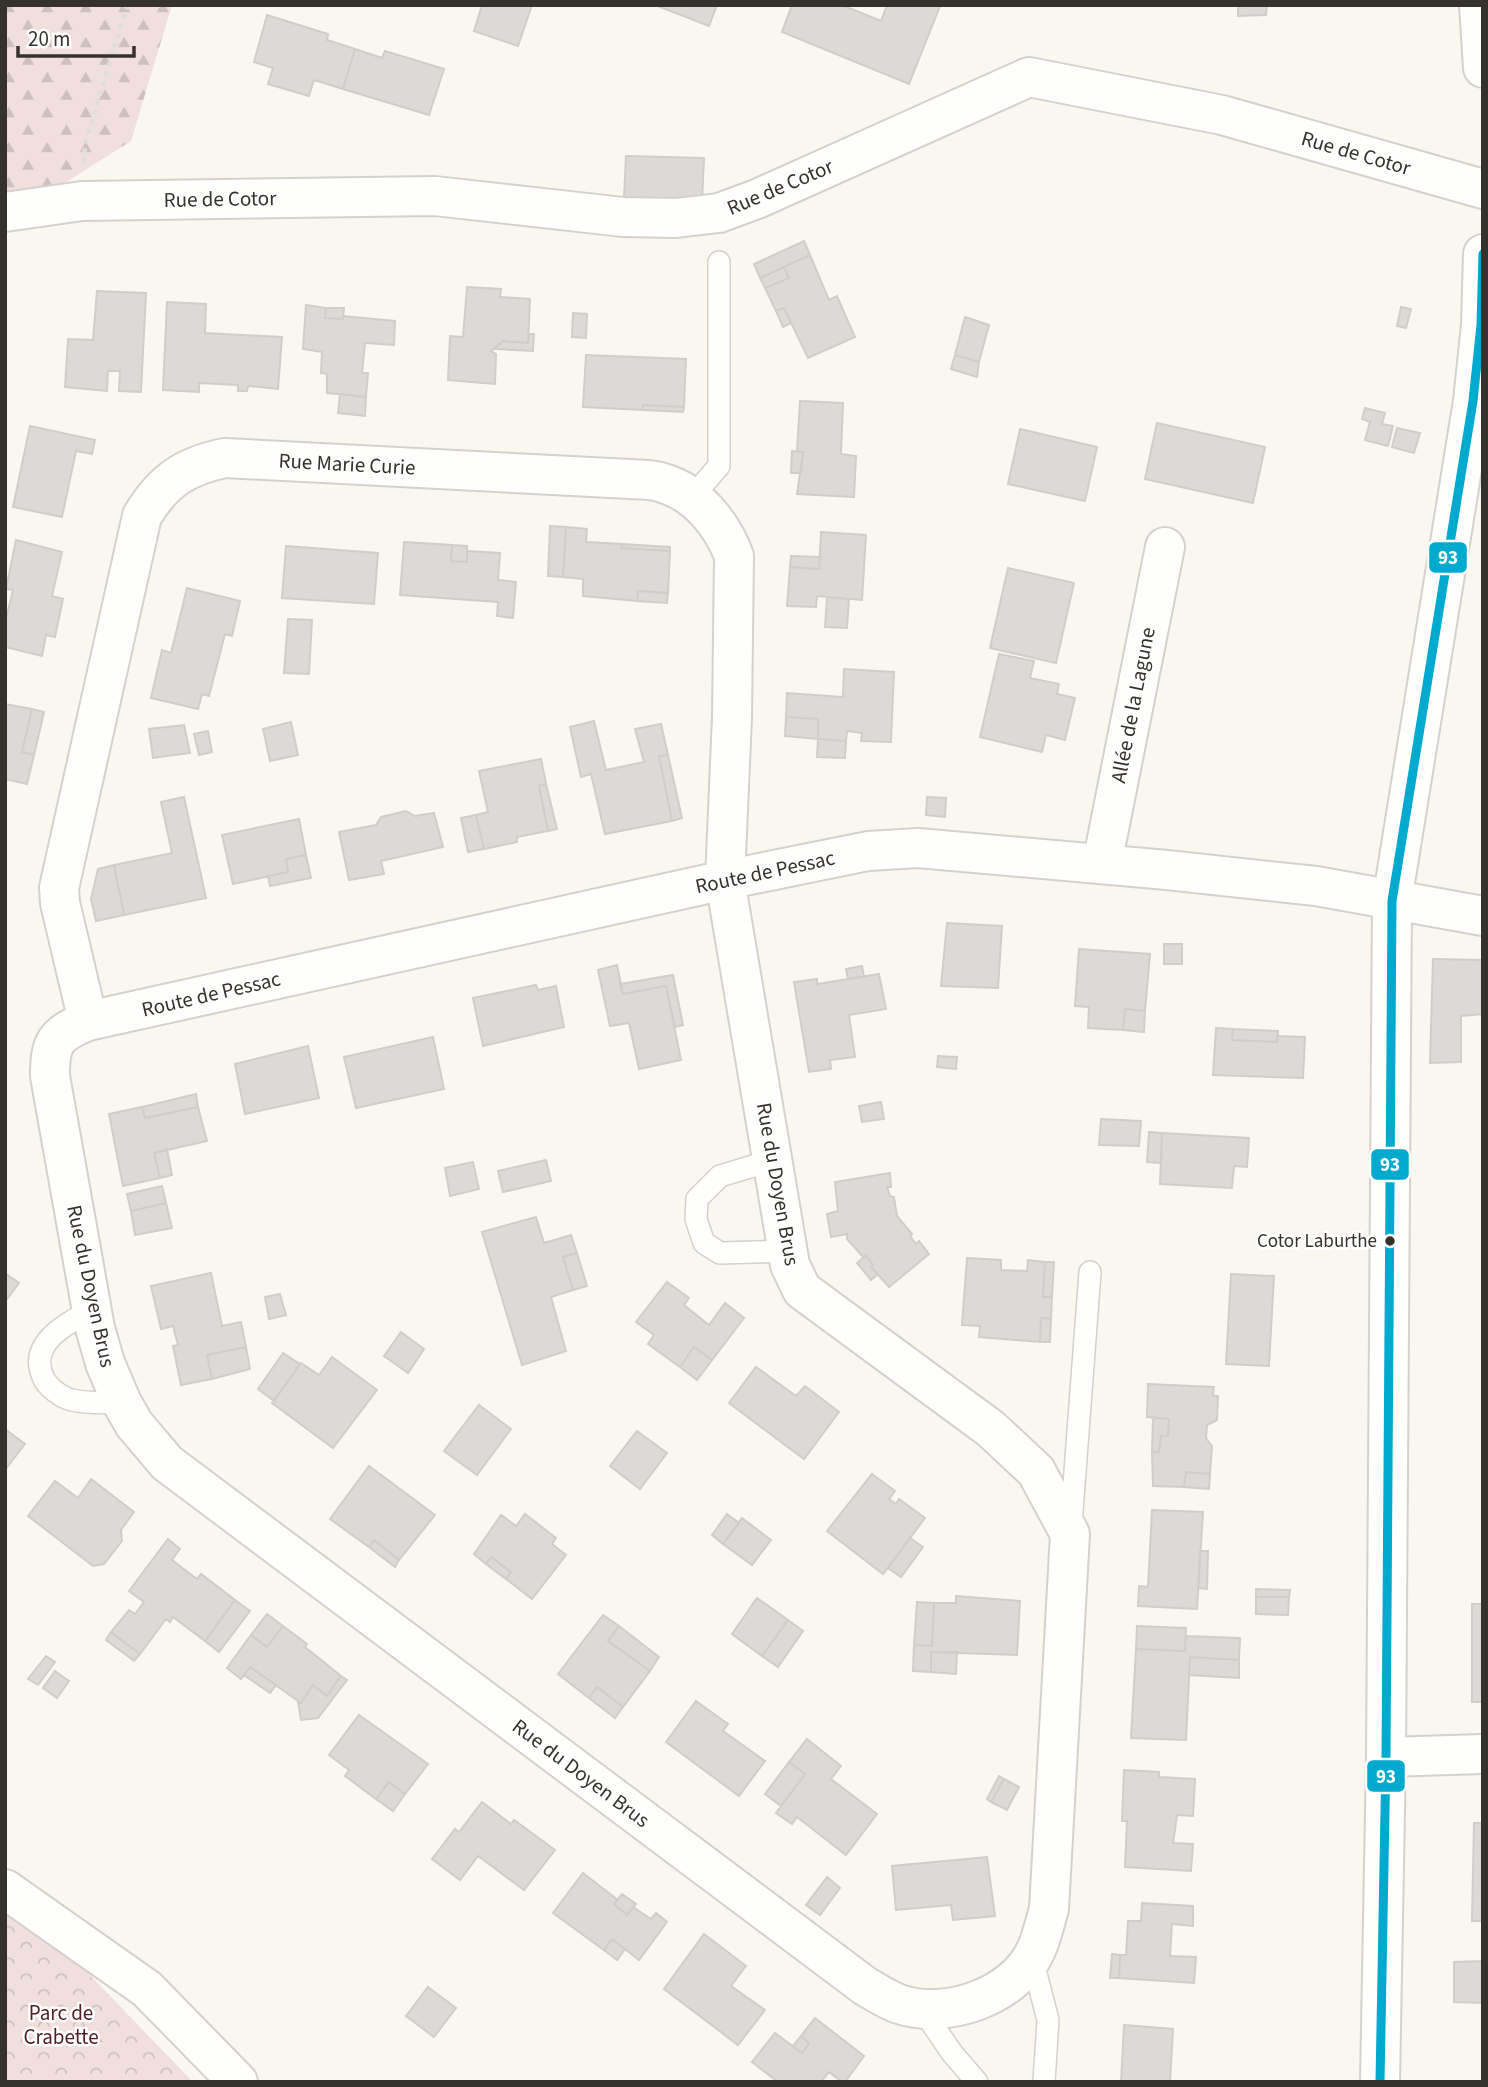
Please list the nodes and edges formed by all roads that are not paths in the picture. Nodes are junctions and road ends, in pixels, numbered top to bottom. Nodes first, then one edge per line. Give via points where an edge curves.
1 (1479, 5) edge
2 (1483, 68) edge
3 (1483, 189) edge
4 (5, 212) edge
5 (1483, 254) edge
6 (719, 262) dead end
7 (692, 497) junction
8 (1165, 547) dead end
9 (1102, 864) junction
10 (725, 880) junction
11 (1392, 901) junction
12 (1483, 916) edge
13 (74, 1028) junction
14 (773, 1160) junction
15 (788, 1251) junction
16 (1090, 1272) dead end
17 (92, 1310) junction
18 (122, 1403) junction
19 (1070, 1534) junction
20 (1483, 1754) edge
21 (1386, 1757) junction
22 (5, 1889) edge
23 (1032, 1958) junction
24 (922, 2009) junction
25 (238, 2082) edge
26 (977, 2082) edge
27 (1044, 2082) edge
28 (1380, 2082) edge

1 - 2 street
3 - 4 street, Rue de Cotor via 1222,116 1029,76 719,214 623,217 435,196 82,201
5 - 11 street via 1473,401
6 - 7 lane via 719,466
7 - 10 street, Rue Marie Curie via 719,526 734,556
7 - 13 street, Rue Marie Curie via 661,482 630,479 225,458 191,468 170,481 142,516 59,888
8 - 9 street, Allée de la Lagune
9 - 10 street, Route de Pessac via 918,848 868,851
9 - 11 street, Route de Pessac via 1316,886
10 - 13 street, Route de Pessac
10 - 14 street, Rue du Doyen Brus
11 - 12 street, Route de Pessac
11 - 21 street
13 - 17 street, Rue du Doyen Brus via 50,1050 50,1076
14 - 15 street, Rue du Doyen Brus
14 - 15 lane via 720,1176 697,1199 696,1219 704,1243 720,1253
15 - 19 street, Rue du Doyen Brus via 802,1290 991,1429 1036,1471
16 - 19 lane, Rue du Doyen Brus
17 - 18 street, Rue du Doyen Brus via 105,1363
17 - 18 lane via 62,1326 41,1350 38,1366 46,1384 71,1400
18 - 24 street, Rue du Doyen Brus via 167,1463 865,1986 898,2004
19 - 23 street, Rue du Doyen Brus via 1049,1909
20 - 21 street
21 - 28 street
22 - 25 street via 147,1989
23 - 24 street, Rue du Doyen Brus via 1022,1972 976,2000 953,2008
23 - 27 lane via 1048,2020
24 - 26 lane

